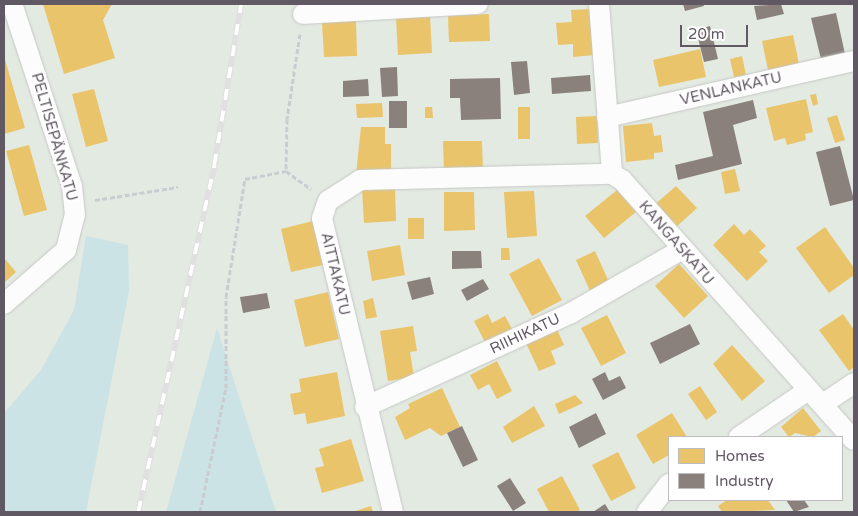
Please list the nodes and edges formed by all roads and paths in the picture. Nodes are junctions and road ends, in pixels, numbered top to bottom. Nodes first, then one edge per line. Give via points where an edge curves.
1 (12, 4) edge
2 (478, 4) edge
3 (599, 4) edge
4 (303, 14) joint
5 (854, 61) edge
6 (607, 117) junction
7 (286, 171) junction
8 (612, 174) junction
9 (178, 187) dead end
10 (89, 200) dead end
11 (328, 201) junction
12 (681, 250) junction
13 (4, 304) edge
14 (854, 383) edge
15 (806, 391) junction
16 (824, 404) junction
17 (365, 407) junction
18 (740, 436) edge
19 (854, 440) edge
20 (668, 485) edge
21 (200, 512) edge
22 (393, 512) edge
23 (647, 512) edge

1 - 13 street, PELTISEPÄNKATU via 72,186 74,215 66,250
2 - 4 street
3 - 6 street
4 - 7 path via 287,119
5 - 6 street, VENLANKATU
6 - 8 street
7 - 11 path
7 - 21 path via 245,179 226,296 226,388
8 - 11 street via 360,180
8 - 12 street, KANGASKATU via 622,180
9 - 10 path
11 - 17 street, AITTAKATU via 322,218
12 - 15 street, KANGASKATU
12 - 17 street, RIIHIKATU via 571,313
14 - 16 street
15 - 16 street, KANGASKATU
15 - 18 street
16 - 19 street, KANGASKATU
17 - 22 street, AITTAKATU
20 - 23 street

